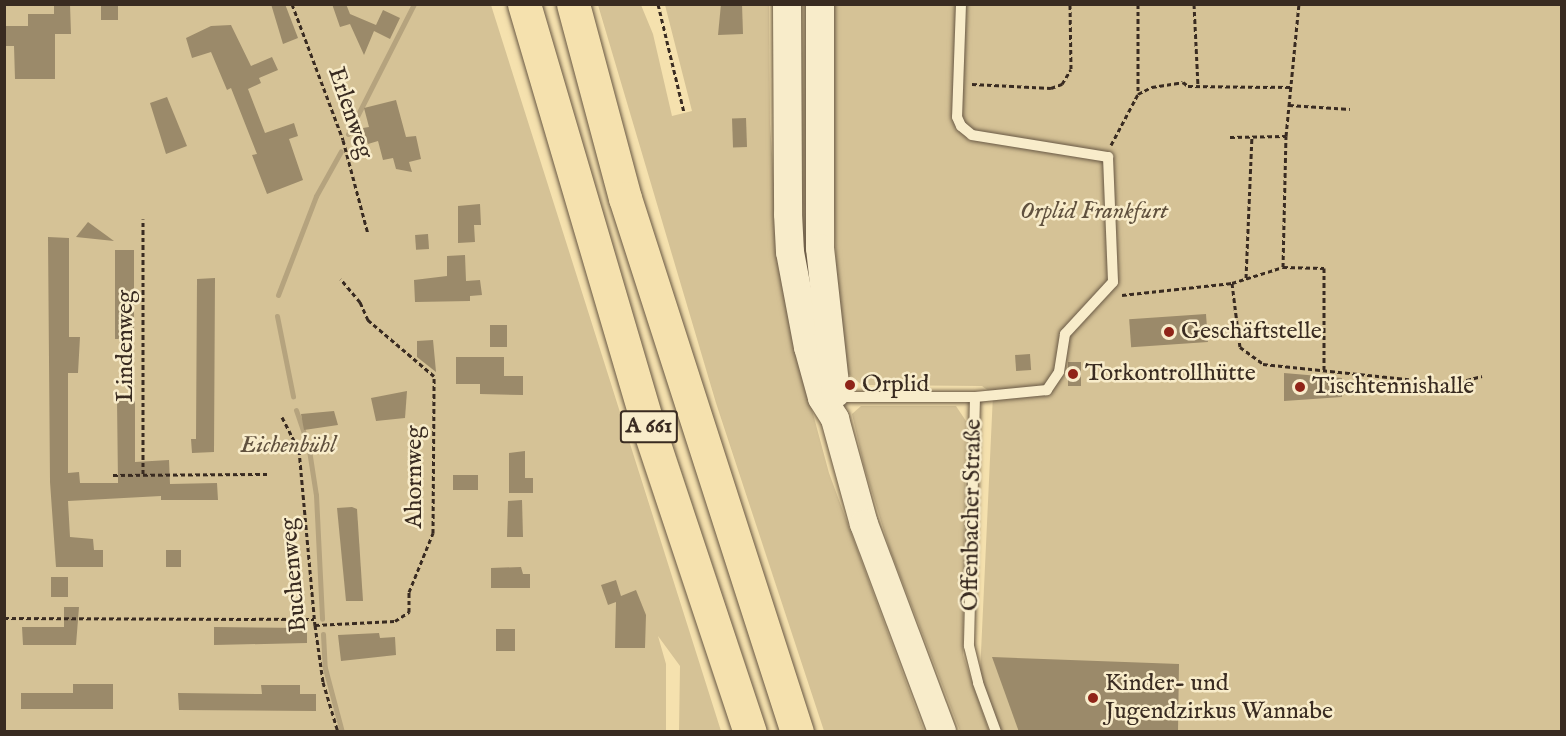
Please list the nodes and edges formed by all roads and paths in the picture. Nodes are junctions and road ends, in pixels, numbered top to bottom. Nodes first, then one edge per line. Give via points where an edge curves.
1 (292, 4) edge
2 (524, 4) edge
3 (573, 4) edge
4 (658, 4) edge
5 (787, 4) edge
6 (820, 4) edge
7 (961, 4) edge
8 (1070, 4) edge
9 (1138, 4) edge
10 (1194, 4) edge
11 (1299, 4) edge
12 (958, 84) junction
13 (1198, 86) junction
14 (1290, 87) junction
15 (1138, 94) junction
16 (1288, 105) junction
17 (1350, 109) dead end
18 (684, 112) dead end
19 (1286, 136) junction
20 (1230, 137) dead end
21 (1252, 137) junction
22 (1108, 157) junction
23 (143, 219) dead end
24 (368, 234) dead end
25 (1283, 267) junction
26 (1246, 278) junction
27 (341, 279) dead end
28 (1232, 283) junction
29 (1103, 297) junction
30 (1324, 372) junction
31 (1482, 376) dead end
32 (975, 397) junction
33 (831, 405) junction
34 (282, 417) dead end
35 (143, 474) junction
36 (267, 474) dead end
37 (113, 475) dead end
38 (4, 618) edge
39 (314, 619) junction
40 (315, 625) junction
41 (338, 732) edge
42 (750, 732) edge
43 (796, 732) edge
44 (942, 732) edge
45 (996, 732) edge

1 - 24 path, Erlenweg via 343,140
2 - 42 highway, A 661 via 650,432
3 - 43 highway, A 661 via 625,198
4 - 18 path
5 - 33 main road via 790,252
6 - 33 main road via 820,248
7 - 12 lane
8 - 12 path via 1071,69 1062,84 1052,88
9 - 15 path
10 - 13 path
11 - 14 path
12 - 22 lane via 957,117 972,135
13 - 14 path
13 - 15 path via 1183,82 1152,87
14 - 16 path
15 - 22 path via 1113,137
16 - 17 path
16 - 19 path
19 - 21 path
19 - 25 path
20 - 21 path
21 - 26 path
22 - 29 lane via 1113,282
23 - 35 path, Lindenweg
25 - 26 path
25 - 30 path via 1324,268
26 - 28 path
27 - 40 path, Ahornweg via 360,302 368,320 434,376 433,533 409,592 409,612 395,621
28 - 29 path
28 - 30 path via 1240,347 1263,364
29 - 32 lane via 1065,334 1059,372 1047,390
30 - 31 path via 1452,384
32 - 33 lane, Offenbacher Straße
32 - 45 lane, Offenbacher Straße via 969,646
33 - 44 main road via 864,524
34 - 39 path, Buchenweg via 299,450
35 - 36 path
35 - 37 path
38 - 39 path
39 - 40 path, Buchenweg
40 - 41 path, Buchenweg via 323,682

